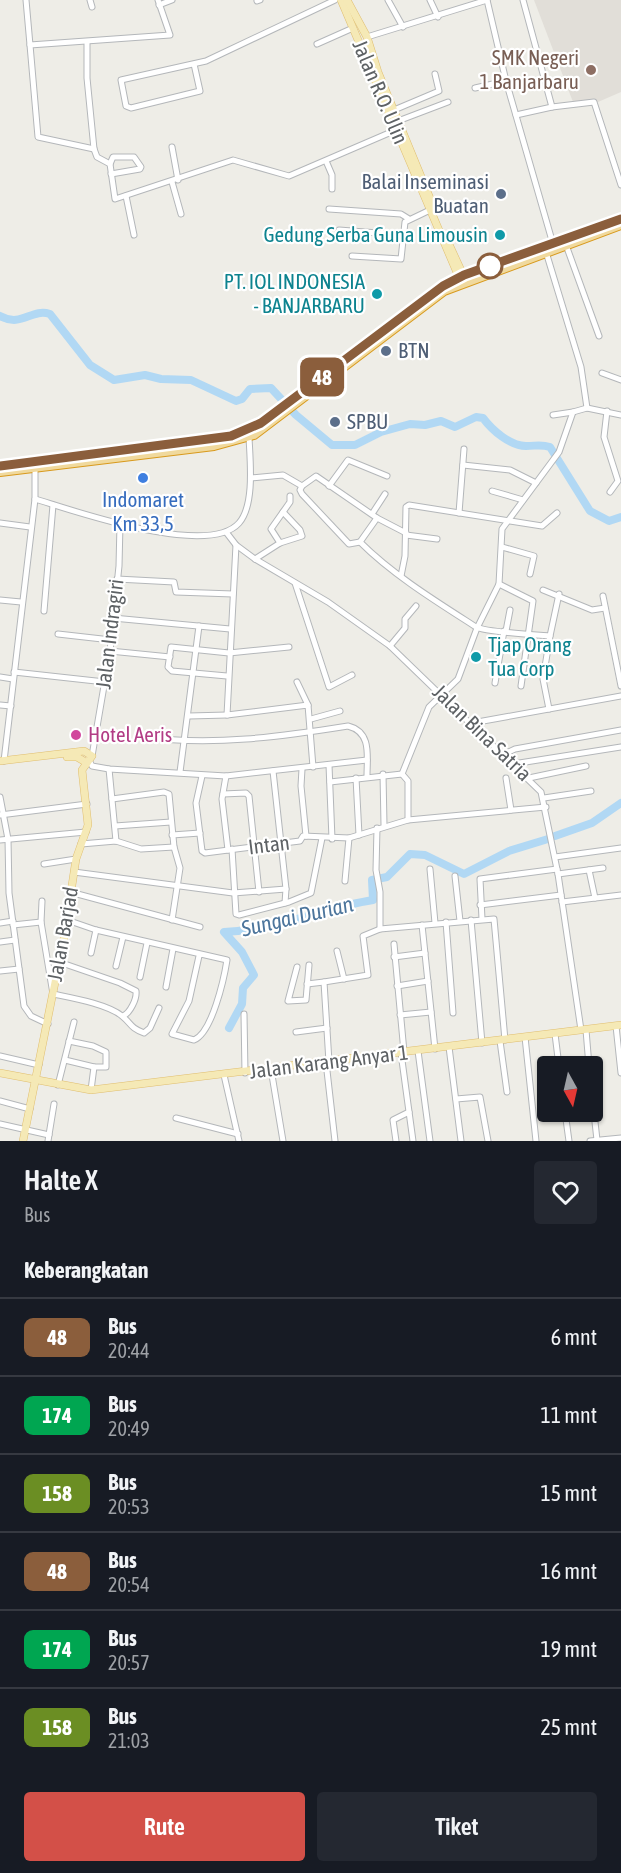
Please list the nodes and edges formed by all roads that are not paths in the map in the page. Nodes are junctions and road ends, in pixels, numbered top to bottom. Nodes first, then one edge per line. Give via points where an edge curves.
1 (26, 0) edge
2 (90, 0) edge
3 (172, 0) edge
4 (335, 0) edge
5 (341, 0) edge
6 (347, 0) edge
7 (388, 0) edge
8 (430, 0) edge
9 (487, 0) edge
10 (523, 0) edge
11 (159, 2) edge
12 (467, 3) edge
13 (92, 7) dead end
14 (438, 16) junction
15 (403, 27) junction
16 (353, 28) junction
17 (367, 37) junction
18 (87, 43) junction
19 (317, 44) dead end
20 (30, 45) junction
21 (194, 64) junction
22 (375, 73) junction
23 (435, 74) dead end
24 (506, 81) junction
25 (379, 82) junction
26 (476, 88) dead end
27 (448, 102) dead end
28 (552, 107) junction
29 (394, 110) junction
30 (516, 115) junction
31 (398, 121) junction
32 (396, 129) junction
33 (172, 147) dead end
34 (94, 149) junction
35 (326, 161) junction
36 (110, 164) junction
37 (111, 174) junction
38 (175, 182) junction
39 (621, 185) edge
40 (332, 189) dead end
41 (126, 196) junction
42 (329, 208) dead end
43 (430, 210) junction
44 (181, 214) dead end
45 (409, 219) junction
46 (621, 219) edge
47 (621, 225) edge
48 (608, 227) junction
49 (339, 230) dead end
50 (404, 235) junction
51 (134, 236) dead end
52 (443, 236) junction
53 (553, 244) junction
54 (566, 245) junction
55 (546, 252) junction
56 (352, 256) dead end
57 (463, 279) junction
58 (599, 336) dead end
59 (602, 374) dead end
60 (621, 380) edge
61 (587, 408) junction
62 (607, 411) junction
63 (281, 412) junction
64 (573, 412) junction
65 (553, 415) dead end
66 (621, 415) edge
67 (249, 437) junction
68 (464, 448) dead end
69 (148, 451) junction
70 (101, 457) junction
71 (463, 465) junction
72 (0, 466) edge
73 (35, 468) junction
74 (0, 472) edge
75 (387, 476) dead end
76 (250, 478) junction
77 (536, 483) junction
78 (302, 486) junction
79 (329, 486) junction
80 (492, 491) dead end
81 (610, 492) dead end
82 (385, 494) dead end
83 (290, 496) dead end
84 (35, 500) junction
85 (523, 500) junction
86 (52, 505) junction
87 (283, 512) junction
88 (459, 513) junction
89 (557, 513) dead end
90 (375, 516) junction
91 (508, 521) junction
92 (0, 523) edge
93 (120, 524) junction
94 (30, 527) junction
95 (226, 532) junction
96 (406, 534) junction
97 (437, 539) dead end
98 (360, 542) junction
99 (280, 543) junction
100 (236, 545) junction
101 (502, 547) junction
102 (255, 559) junction
103 (530, 574) dead end
104 (401, 576) junction
105 (117, 579) junction
106 (295, 583) junction
107 (499, 584) junction
108 (543, 590) dead end
109 (233, 594) junction
110 (559, 594) junction
111 (603, 596) dead end
112 (0, 600) edge
113 (21, 602) junction
114 (416, 606) dead end
115 (605, 608) junction
116 (510, 610) dead end
117 (44, 611) dead end
118 (113, 618) junction
119 (199, 626) junction
120 (230, 628) junction
121 (477, 628) junction
122 (505, 631) junction
123 (58, 634) dead end
124 (529, 634) junction
125 (550, 636) junction
126 (111, 640) junction
127 (390, 646) junction
128 (289, 647) dead end
129 (197, 649) junction
130 (110, 651) junction
131 (229, 653) junction
132 (170, 657) junction
133 (14, 672) junction
134 (194, 674) junction
135 (352, 675) dead end
136 (227, 676) junction
137 (0, 677) edge
138 (13, 679) junction
139 (105, 682) junction
140 (297, 682) dead end
141 (495, 684) dead end
142 (521, 686) dead end
143 (621, 686) edge
144 (442, 694) junction
145 (621, 696) edge
146 (0, 705) edge
147 (308, 705) junction
148 (10, 706) junction
149 (549, 710) junction
150 (340, 711) dead end
151 (227, 715) junction
152 (189, 716) junction
153 (311, 719) junction
154 (472, 723) junction
155 (621, 730) edge
156 (312, 732) junction
157 (605, 733) junction
158 (143, 737) dead end
159 (94, 743) junction
160 (186, 743) junction
161 (610, 747) junction
162 (621, 747) edge
163 (84, 751) junction
164 (502, 755) junction
165 (89, 760) junction
166 (367, 760) junction
167 (2, 763) edge
168 (513, 764) junction
169 (329, 765) junction
170 (586, 766) dead end
171 (313, 767) junction
172 (109, 769) junction
173 (302, 769) junction
174 (273, 771) junction
175 (180, 772) junction
176 (383, 774) junction
177 (402, 774) junction
178 (202, 776) junction
179 (226, 776) junction
180 (367, 776) junction
181 (356, 778) junction
182 (506, 778) dead end
183 (529, 778) junction
184 (330, 782) junction
185 (591, 790) dead end
186 (223, 794) junction
187 (0, 797) edge
188 (544, 798) junction
189 (112, 799) junction
190 (87, 804) junction
191 (546, 807) junction
192 (511, 810) junction
193 (2, 814) edge
194 (408, 820) junction
195 (171, 822) junction
196 (115, 826) junction
197 (380, 826) junction
198 (86, 832) junction
199 (200, 833) junction
200 (172, 835) junction
201 (359, 835) junction
202 (306, 836) junction
203 (322, 838) junction
204 (332, 838) junction
205 (349, 838) junction
206 (8, 839) junction
207 (0, 840) edge
208 (116, 841) junction
209 (81, 844) junction
210 (282, 844) junction
211 (174, 847) junction
212 (254, 847) junction
213 (621, 848) edge
214 (230, 850) junction
215 (555, 857) junction
216 (76, 859) junction
217 (44, 864) dead end
218 (603, 868) dead end
219 (430, 869) dead end
220 (589, 870) junction
221 (558, 871) junction
222 (74, 872) junction
223 (455, 876) dead end
224 (345, 881) dead end
225 (178, 888) junction
226 (286, 889) junction
227 (70, 892) junction
228 (233, 892) junction
229 (259, 892) junction
230 (9, 893) junction
231 (0, 894) edge
232 (621, 895) edge
233 (562, 898) junction
234 (596, 898) junction
235 (42, 901) dead end
236 (285, 903) junction
237 (480, 905) junction
238 (482, 919) junction
239 (67, 920) junction
240 (172, 920) junction
241 (471, 920) junction
242 (460, 921) junction
243 (41, 922) junction
244 (446, 922) junction
245 (0, 923) edge
246 (13, 923) junction
247 (435, 923) junction
248 (422, 925) junction
249 (200, 927) dead end
250 (381, 929) junction
251 (96, 930) junction
252 (123, 937) junction
253 (15, 939) junction
254 (0, 942) edge
255 (147, 943) junction
256 (394, 944) dead end
257 (173, 949) junction
258 (337, 951) dead end
259 (91, 953) dead end
260 (426, 953) junction
261 (199, 956) junction
262 (394, 957) junction
263 (59, 962) junction
264 (309, 965) dead end
265 (116, 966) dead end
266 (297, 967) dead end
267 (19, 969) junction
268 (0, 971) edge
269 (140, 976) dead end
270 (344, 979) junction
271 (428, 981) junction
272 (324, 982) junction
273 (307, 984) junction
274 (397, 986) junction
275 (166, 987) dead end
276 (53, 994) junction
277 (159, 1008) dead end
278 (432, 1012) junction
279 (453, 1013) dead end
280 (244, 1014) dead end
281 (400, 1015) junction
282 (123, 1016) junction
283 (74, 1022) dead end
284 (48, 1024) junction
285 (618, 1026) edge
286 (327, 1028) junction
287 (583, 1030) junction
288 (296, 1032) dead end
289 (555, 1034) junction
290 (525, 1037) junction
291 (502, 1040) junction
292 (69, 1041) junction
293 (482, 1043) junction
294 (449, 1047) junction
295 (435, 1049) junction
296 (418, 1051) junction
297 (403, 1053) junction
298 (0, 1056) edge
299 (558, 1056) edge
300 (588, 1056) edge
301 (64, 1060) junction
302 (328, 1062) junction
303 (39, 1065) junction
304 (94, 1067) junction
305 (271, 1069) junction
306 (0, 1073) edge
307 (245, 1073) junction
308 (621, 1073) edge
309 (224, 1075) junction
310 (36, 1081) junction
311 (58, 1085) junction
312 (91, 1090) junction
313 (507, 1092) dead end
314 (456, 1099) junction
315 (0, 1101) edge
316 (54, 1104) dead end
317 (30, 1108) junction
318 (409, 1112) junction
319 (176, 1118) dead end
320 (566, 1122) edge
321 (593, 1122) edge
322 (0, 1124) edge
323 (25, 1130) junction
324 (238, 1134) junction
325 (49, 1138) edge
326 (621, 1138) edge
327 (23, 1141) edge
328 (239, 1141) edge
329 (282, 1141) edge
330 (335, 1141) edge
331 (396, 1141) edge
332 (413, 1141) edge
333 (429, 1141) edge
334 (461, 1141) edge
335 (488, 1141) edge
336 (536, 1141) edge
337 (569, 1141) edge
338 (594, 1141) edge

1 - 20 street
2 - 13 street
3 - 11 street
4 - 21 street
5 - 16 main road, Jalan R.O. Ulin
6 - 17 main road, Jalan R.O. Ulin
7 - 15 street
8 - 14 street
9 - 12 street
9 - 24 street
10 - 28 street
11 - 18 street via 170,35
12 - 14 street
14 - 15 street
15 - 17 street
16 - 19 street
16 - 22 main road, Jalan R.O. Ulin
17 - 22 main road, Jalan R.O. Ulin
18 - 20 street
18 - 34 street
20 - 34 street via 38,137
21 - 21 street via 121,80 126,106 200,91
22 - 25 main road, Jalan R.O. Ulin
23 - 29 street via 440,91
24 - 26 street
24 - 30 street
25 - 29 main road, Jalan R.O. Ulin
25 - 32 main road, Jalan R.O. Ulin
27 - 31 street
28 - 30 street
28 - 39 street via 594,102
29 - 31 main road, Jalan R.O. Ulin
30 - 53 street
31 - 52 main road, Jalan R.O. Ulin
32 - 35 street
32 - 43 main road, Jalan R.O. Ulin
33 - 38 street
34 - 36 street via 97,157
35 - 38 street via 286,176 233,160
35 - 40 street
36 - 37 street
36 - 37 street via 113,157 134,157 141,166
37 - 41 street via 113,197
38 - 41 street
38 - 44 street
41 - 51 street
42 - 45 street via 401,214
43 - 45 street
43 - 52 main road, Jalan R.O. Ulin
45 - 50 street
46 - 48 highway
47 - 48 highway
48 - 53 highway
48 - 54 highway
49 - 50 street
50 - 56 street via 401,260
52 - 57 main road, Jalan R.O. Ulin
53 - 57 highway
54 - 55 highway
54 - 58 street
55 - 57 highway
55 - 61 street via 581,367
57 - 63 highway
59 - 60 street
61 - 62 street
61 - 64 street
62 - 66 street
62 - 81 street via 604,437 618,481
63 - 67 highway
63 - 69 highway via 231,436
64 - 65 street
64 - 77 street via 559,452
67 - 69 highway via 214,446
67 - 76 street
68 - 71 street
69 - 70 highway
70 - 72 highway
70 - 73 highway
71 - 77 street via 510,470
71 - 88 street
73 - 74 highway
73 - 84 street
75 - 79 street via 348,460
76 - 78 street via 283,475
76 - 95 street via 242,519
77 - 85 street
78 - 79 street via 315,476
78 - 98 street via 302,494 349,544
79 - 90 street
80 - 85 street
82 - 90 street
83 - 87 street
84 - 86 street
84 - 94 street
85 - 91 street
86 - 93 street
86 - 117 street
87 - 99 street via 271,530
87 - 99 street via 302,536
88 - 91 street
88 - 96 street via 409,505
89 - 91 street via 543,526
90 - 96 street
90 - 98 street
91 - 101 street via 501,533
92 - 94 street
93 - 95 street via 192,537
93 - 105 street, Jalan Indragiri
94 - 113 street
95 - 100 street, Jalan Bina Satria
96 - 97 street
96 - 104 street
98 - 104 street
99 - 102 street
100 - 102 street, Jalan Bina Satria
100 - 109 street
101 - 103 street via 534,556
101 - 107 street
102 - 106 street, Jalan Bina Satria
104 - 121 street
105 - 109 street via 174,582 176,592
105 - 118 street, Jalan Indragiri
106 - 127 street, Jalan Bina Satria
106 - 135 street via 329,687
107 - 121 street
107 - 124 street via 533,600
108 - 110 street
109 - 120 street
110 - 115 street via 590,609
110 - 125 street
111 - 115 street
112 - 113 street
113 - 133 street
114 - 127 street
115 - 143 street
116 - 122 street
118 - 119 street
118 - 126 street, Jalan Indragiri
119 - 120 street
119 - 129 street
120 - 131 street
121 - 122 street
121 - 144 street via 458,679
122 - 124 street
122 - 141 street
123 - 126 street
124 - 125 street
124 - 142 street
125 - 149 street via 543,678
126 - 130 street, Jalan Indragiri
127 - 144 street, Jalan Bina Satria
128 - 131 street
129 - 131 street
129 - 132 street via 171,647
129 - 134 street
130 - 132 street
130 - 139 street, Jalan Indragiri
131 - 136 street
132 - 134 street via 168,667 172,671
133 - 138 street
133 - 139 street
134 - 136 street
134 - 152 street
136 - 151 street
137 - 138 street
138 - 148 street
139 - 159 street, Jalan Indragiri
140 - 147 street
144 - 154 street, Jalan Bina Satria
144 - 177 street via 434,699 425,715
145 - 149 street
146 - 148 street
147 - 151 street
147 - 153 street
148 - 167 street
149 - 154 street
150 - 153 street
151 - 152 street
152 - 160 street
153 - 156 street
154 - 164 street, Jalan Bina Satria
155 - 157 street
156 - 160 street via 244,741
156 - 166 street via 348,726 361,730 366,737
156 - 171 street
157 - 161 street
157 - 164 street via 515,749
158 - 160 street
159 - 163 street
159 - 165 street, Jalan Indragiri
160 - 175 street
161 - 162 street
161 - 168 street
163 - 165 main road
163 - 167 main road
164 - 168 street, Jalan Bina Satria
165 - 167 main road via 74,756
165 - 172 street via 92,766
165 - 190 main road via 82,770
166 - 169 street
166 - 180 street
168 - 183 street, Jalan Bina Satria
169 - 171 street
169 - 184 street
170 - 183 street
171 - 173 street
172 - 175 street
172 - 189 street
173 - 174 street
173 - 202 street
174 - 179 street
174 - 210 street
175 - 178 street
176 - 177 street
176 - 180 street
176 - 197 street
177 - 194 street via 408,781
178 - 179 street
178 - 199 street, Intan via 196,798
179 - 186 street
180 - 181 street
181 - 184 street
181 - 201 street
182 - 192 street
183 - 188 street, Jalan Bina Satria
184 - 204 street
185 - 188 street
186 - 212 street via 249,796
186 - 214 street
187 - 193 street
188 - 191 street, Jalan Bina Satria
189 - 195 street via 167,792
189 - 196 street
190 - 193 street
190 - 198 main road
191 - 192 street, Intan
191 - 215 street, Jalan Bina Satria
192 - 194 street, Intan
193 - 206 street
194 - 197 street, Intan
195 - 196 street
195 - 200 street
196 - 208 street
197 - 201 street, Intan
197 - 250 street via 376,874
198 - 206 street
198 - 209 main road, Jalan Barjad
199 - 200 street
199 - 214 street, Intan via 202,853
200 - 211 street
201 - 205 street, Intan
202 - 203 street, Intan
202 - 210 street, Intan
203 - 204 street, Intan
203 - 236 street via 311,893
204 - 205 street, Intan
205 - 224 street
206 - 207 street
206 - 230 street
208 - 209 street
208 - 211 street via 141,849
209 - 216 main road, Jalan Barjad
210 - 212 street, Intan
210 - 226 street
211 - 225 street via 180,868
212 - 214 street, Intan
212 - 229 street
213 - 215 street
214 - 228 street
215 - 221 street, Jalan Bina Satria
216 - 217 street
216 - 222 main road, Jalan Barjad
218 - 220 street
219 - 247 street
220 - 221 street
220 - 234 street
221 - 233 street, Jalan Bina Satria
221 - 237 street via 482,878 478,882
222 - 225 street
222 - 227 main road, Jalan Barjad
223 - 242 street
225 - 228 street
225 - 240 street
226 - 229 street
226 - 236 street
227 - 239 main road, Jalan Barjad
227 - 240 street
228 - 229 street
228 - 236 street via 237,915
230 - 231 street
230 - 246 street
232 - 234 street
233 - 234 street
233 - 237 street
233 - 287 street, Jalan Bina Satria
235 - 243 street
237 - 238 street
238 - 241 street
238 - 291 street via 495,921
239 - 251 street
239 - 263 main road, Jalan Barjad
240 - 249 street
241 - 242 street
241 - 293 street
242 - 244 street
243 - 246 street
243 - 276 street
244 - 247 street
244 - 279 street
245 - 246 street
246 - 253 street
247 - 248 street
248 - 250 street
248 - 260 street
250 - 270 street via 363,936 369,974
251 - 252 street
251 - 259 street
252 - 255 street
252 - 265 street
253 - 254 street
253 - 267 street
255 - 257 street
255 - 269 street
256 - 262 street
257 - 261 street
257 - 275 street
258 - 270 street
260 - 262 street
260 - 271 street
261 - 261 street via 189,1001 172,1034 194,1040 212,1016 227,962
262 - 274 street
263 - 276 main road, Jalan Barjad
263 - 282 street via 136,991
264 - 273 street
266 - 273 street via 288,1001 306,1000
267 - 268 street
267 - 284 street via 24,1006 31,1016
270 - 272 street
271 - 274 street
271 - 278 street
272 - 273 street
272 - 286 street
274 - 281 street
276 - 282 street via 87,1000
276 - 284 main road, Jalan Barjad
277 - 282 street via 144,1033 131,1027
278 - 281 street
278 - 295 street
280 - 307 street
281 - 297 street
283 - 292 street
284 - 303 main road, Jalan Barjad
285 - 287 main road, Jalan Karang Anyar 1
285 - 308 street
286 - 288 street
286 - 302 street
287 - 289 main road, Jalan Karang Anyar 1
287 - 300 street, Jalan Bina Satria
289 - 290 main road, Jalan Karang Anyar 1
289 - 299 street
290 - 291 main road, Jalan Karang Anyar 1
290 - 336 street
291 - 293 main road, Jalan Karang Anyar 1
291 - 313 street
292 - 301 street
292 - 304 street via 106,1052 106,1067
293 - 294 main road, Jalan Karang Anyar 1
294 - 295 main road, Jalan Karang Anyar 1
294 - 314 street
295 - 296 main road, Jalan Karang Anyar 1
296 - 297 main road, Jalan Karang Anyar 1
296 - 333 street
297 - 302 main road, Jalan Karang Anyar 1
297 - 318 street
298 - 303 street
301 - 304 street
301 - 311 street
302 - 305 main road, Jalan Karang Anyar 1
302 - 330 street
303 - 310 main road, Jalan Barjad
304 - 312 street
305 - 307 main road, Jalan Karang Anyar 1
305 - 329 street
306 - 310 main road, Jalan Karang Anyar 1
307 - 309 main road, Jalan Karang Anyar 1
309 - 312 main road, Jalan Karang Anyar 1
309 - 324 street
310 - 311 main road, Jalan Karang Anyar 1
310 - 317 main road, Jalan Barjad
311 - 312 main road, Jalan Karang Anyar 1
314 - 334 street
314 - 335 street via 480,1097
315 - 317 street
316 - 325 street
317 - 323 main road, Jalan Barjad
318 - 331 street via 393,1120
318 - 332 street
319 - 324 street
320 - 337 street
321 - 338 street
322 - 323 street
323 - 325 street
323 - 327 main road, Jalan Barjad
324 - 328 street
326 - 338 street

